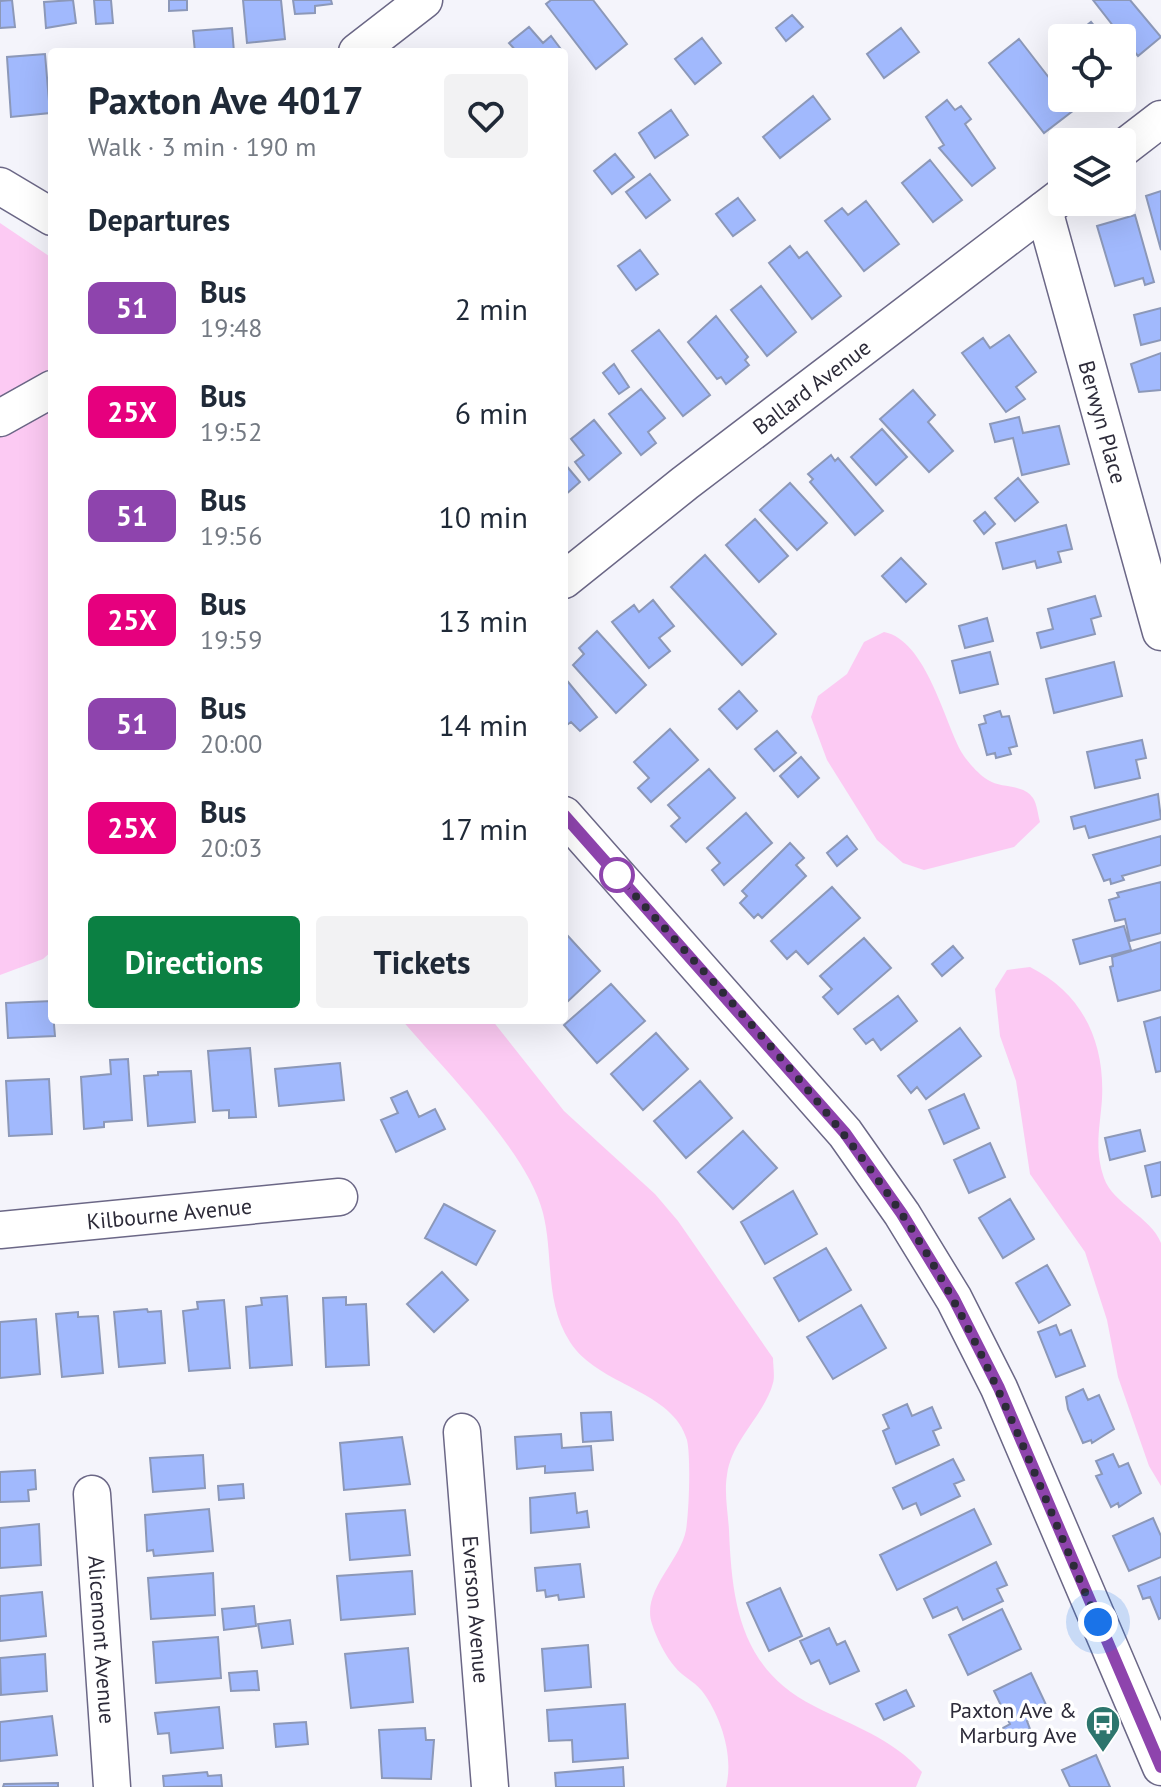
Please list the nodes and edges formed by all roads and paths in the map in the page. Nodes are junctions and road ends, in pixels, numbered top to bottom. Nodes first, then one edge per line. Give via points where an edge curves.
1 (424, 0) edge
2 (362, 48) edge
3 (1161, 119) edge
4 (1136, 138) edge
5 (0, 186) edge
6 (1048, 207) edge
7 (48, 215) edge
8 (1056, 216) edge
9 (48, 391) edge
10 (0, 418) edge
11 (568, 577) edge
12 (1161, 632) edge
13 (568, 820) edge
14 (339, 1197) dead end
15 (0, 1230) edge
16 (462, 1432) dead end
17 (92, 1494) dead end
18 (1161, 1767) edge
19 (112, 1787) edge
20 (490, 1787) edge

1 - 2 street
3 - 4 street
5 - 7 street
6 - 11 street, Ballard Avenue
8 - 12 street, Berwyn Place
9 - 10 street
13 - 18 street via 845,1133 902,1214 954,1299 999,1388
14 - 15 street, Kilbourne Avenue
16 - 20 street, Everson Avenue
17 - 19 street, Alicemont Avenue

